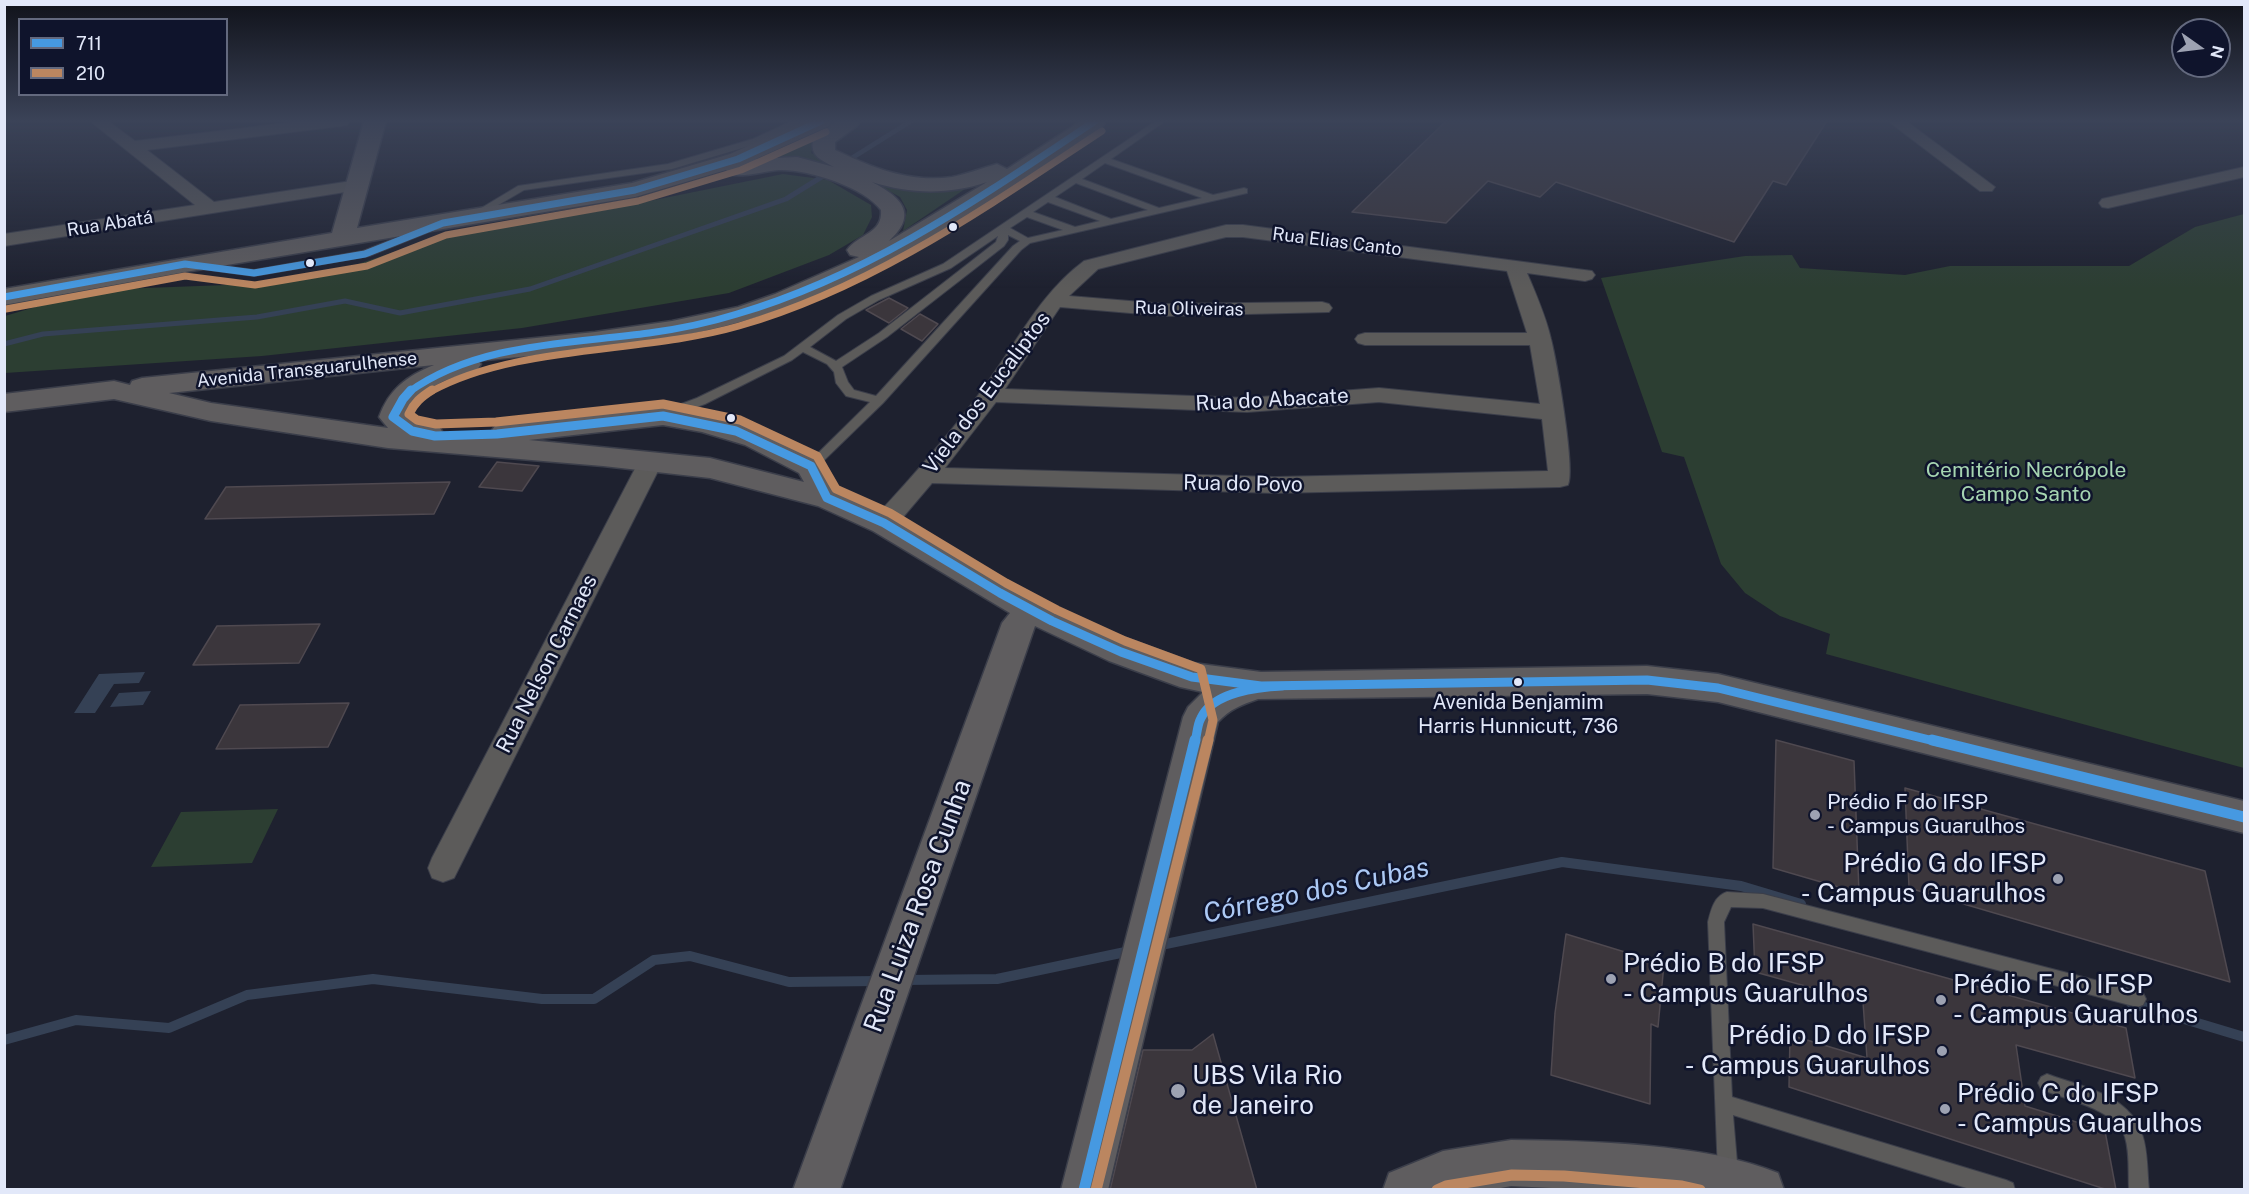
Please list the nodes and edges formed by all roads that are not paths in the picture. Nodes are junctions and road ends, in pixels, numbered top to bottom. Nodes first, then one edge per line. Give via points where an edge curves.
1 (169, 177) edge
2 (360, 177) edge
3 (600, 177) edge
4 (679, 177) edge
5 (700, 177) edge
6 (840, 177) edge
7 (876, 177) edge
8 (981, 177) edge
9 (1010, 177) edge
10 (1078, 177) edge
11 (1152, 177) edge
12 (1972, 177) edge
13 (2223, 177) edge
14 (1075, 179) junction
15 (1986, 187) dead end
16 (635, 190) junction
17 (1244, 191) dead end
18 (355, 194) junction
19 (1047, 198) junction
20 (1210, 198) junction
21 (2108, 202) dead end
22 (210, 208) junction
23 (1157, 210) junction
24 (1026, 213) junction
25 (471, 218) junction
26 (1108, 221) junction
27 (443, 223) junction
28 (413, 228) junction
29 (1003, 228) junction
30 (1071, 229) junction
31 (342, 239) junction
32 (4, 240) edge
33 (1027, 241) junction
34 (185, 264) junction
35 (1091, 265) joint
36 (1514, 265) junction
37 (1585, 274) dead end
38 (4, 297) edge
39 (1055, 301) junction
40 (1322, 308) dead end
41 (730, 317) junction
42 (1365, 339) dead end
43 (1541, 339) junction
44 (532, 346) junction
45 (802, 347) junction
46 (835, 367) junction
47 (114, 390) junction
48 (990, 395) junction
49 (879, 400) junction
50 (4, 403) edge
51 (1553, 412) junction
52 (663, 416) junction
53 (603, 456) junction
54 (651, 461) junction
55 (811, 466) junction
56 (710, 468) junction
57 (927, 475) junction
58 (827, 498) junction
59 (884, 523) junction
60 (1024, 612) junction
61 (1192, 677) junction
62 (1261, 686) junction
63 (1201, 717) junction
64 (2244, 817) edge
65 (443, 868) dead end
66 (2137, 999) dead end
67 (2047, 1083) dead end
68 (1723, 1103) junction
69 (1716, 1184) edge
70 (816, 1190) edge
71 (1084, 1190) edge
72 (1406, 1190) edge
73 (2006, 1190) edge
74 (2139, 1190) edge

1 - 22 street
2 - 18 main road
3 - 25 lane via 521,188
4 - 16 main road
5 - 16 main road
6 - 41 main road via 870,188 892,206 892,225 882,238
7 - 8 main road via 919,186
9 - 41 main road, Avenida Transguarulhense via 884,255 784,300
10 - 14 lane
11 - 20 lane
12 - 15 street
13 - 21 street
14 - 19 lane
14 - 23 lane
16 - 25 main road
17 - 20 lane
18 - 22 street, Rua Abatá
18 - 28 main road via 365,218
18 - 31 main road
19 - 24 lane
19 - 26 lane
20 - 23 lane
22 - 32 street, Rua Abatá
23 - 26 lane
24 - 29 lane
24 - 30 lane
25 - 27 main road
26 - 30 lane
27 - 28 main road
27 - 34 lane via 364,254 254,273
28 - 31 main road
29 - 33 lane
29 - 45 lane via 947,266 842,317
29 - 46 lane via 1000,244 883,335
30 - 33 lane
31 - 34 main road
33 - 49 lane
34 - 38 main road
35 - 36 street, Rua Elias Canto via 1226,231 1262,232
35 - 39 street, Viela dos Eucaliptos via 1075,276
36 - 37 street, Rua Elias Canto
36 - 43 street
39 - 40 street, Rua Oliveiras via 1166,310
39 - 48 street, Viela dos Eucaliptos
41 - 44 main road, Avenida Transguarulhense via 662,330
42 - 43 street
43 - 51 street
44 - 47 main road, Avenida Transguarulhense
44 - 52 main road via 415,385 395,407 393,417 412,431 453,436
45 - 46 lane
45 - 52 lane via 722,392
46 - 49 lane via 850,393
47 - 50 main road, Avenida Transguarulhense
47 - 53 main road via 211,412 323,430
48 - 51 street, Rua do Abacate via 1204,405 1379,395
48 - 57 street, Viela dos Eucaliptos
49 - 55 lane
51 - 57 street, Rua do Povo via 1560,479 1275,485
52 - 53 main road via 621,435
52 - 55 main road via 736,431
53 - 54 main road
54 - 56 main road
54 - 65 street, Rua Nelson Carnaes
55 - 56 main road via 774,475
55 - 58 main road
56 - 58 main road
57 - 59 street, Viela dos Eucaliptos
58 - 59 main road
59 - 60 main road
60 - 61 main road
60 - 70 main road, Rua Luiza Rosa Cunha
61 - 62 main road
61 - 63 main road
62 - 63 main road via 1222,695
62 - 64 main road via 1647,680 1718,688
63 - 71 main road
66 - 68 lane via 1762,901 1727,899 1716,922
67 - 74 lane via 2108,1107 2127,1123 2133,1134
68 - 69 lane
68 - 73 lane
69 - 72 main road via 1565,1164 1511,1163 1443,1174

